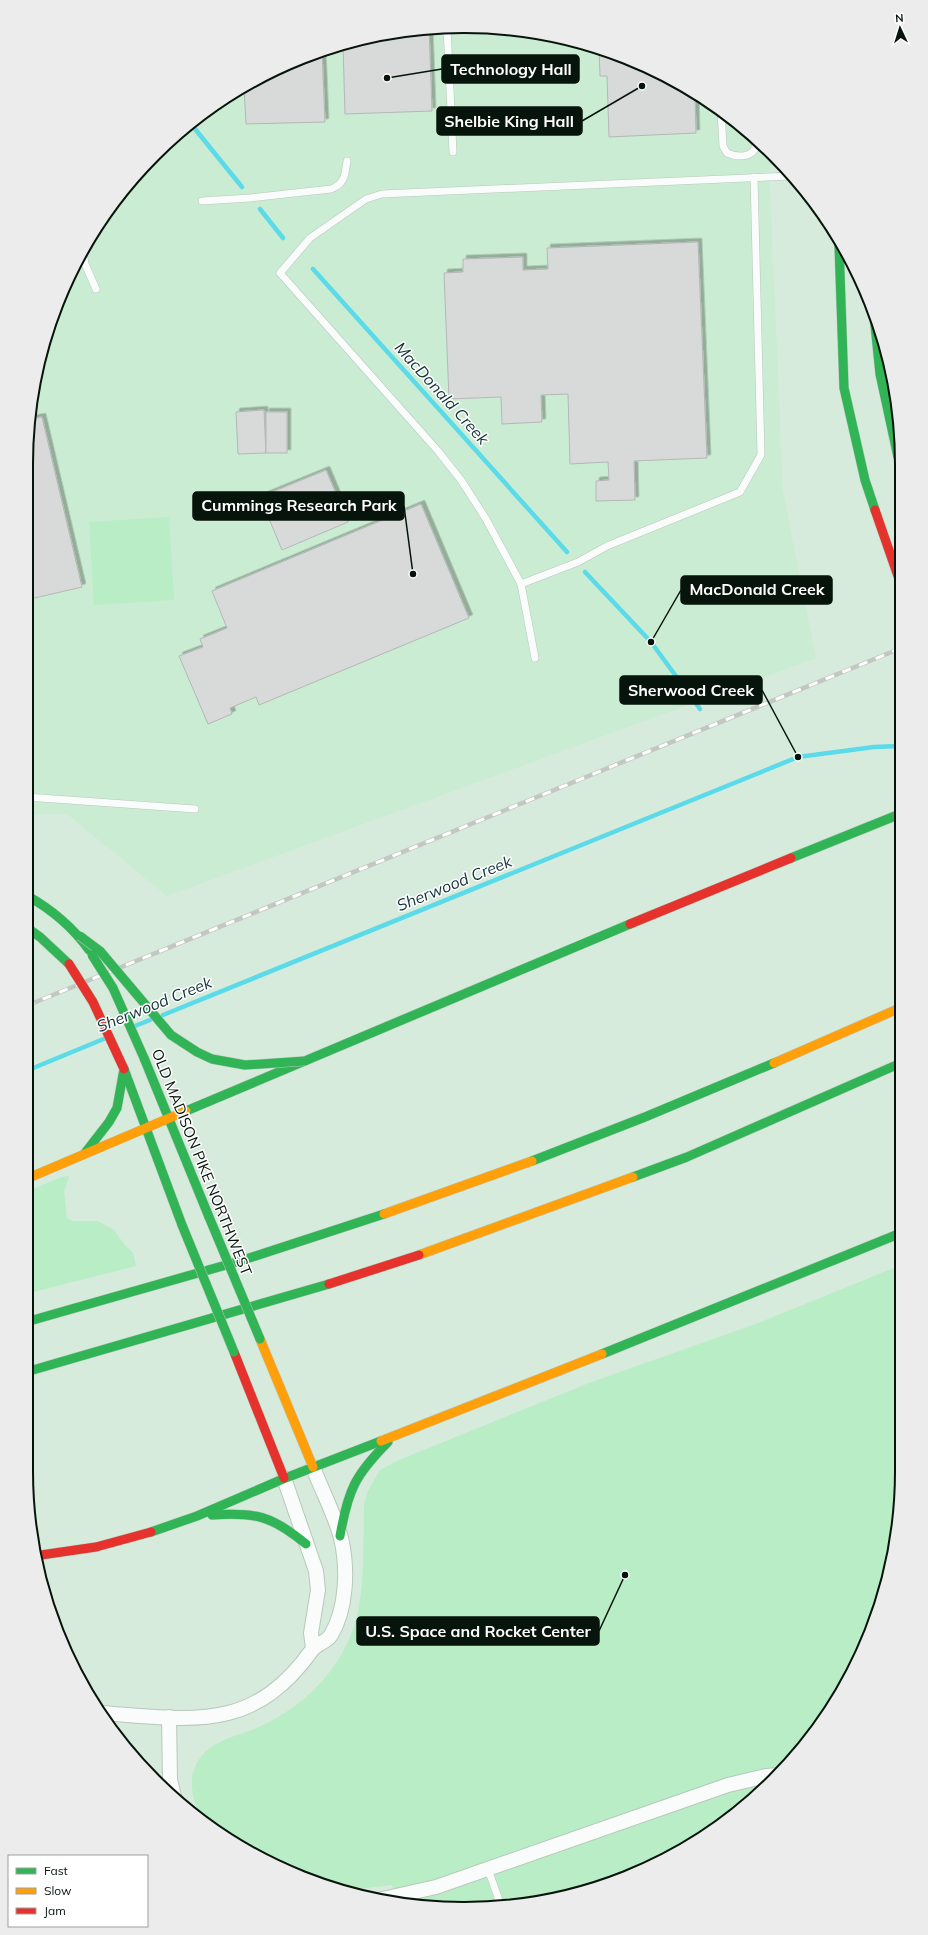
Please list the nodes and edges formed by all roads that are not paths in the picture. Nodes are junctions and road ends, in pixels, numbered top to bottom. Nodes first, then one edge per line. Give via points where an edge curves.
1 (446, 34) edge
2 (721, 119) edge
3 (755, 146) edge
4 (453, 152) dead end
5 (348, 162) dead end
6 (785, 176) edge
7 (754, 177) junction
8 (202, 201) dead end
9 (839, 253) edge
10 (84, 260) edge
11 (96, 289) dead end
12 (877, 341) edge
13 (894, 439) edge
14 (895, 567) edge
15 (520, 584) junction
16 (535, 658) dead end
17 (33, 797) edge
18 (894, 805) dead end
19 (195, 809) dead end
20 (895, 816) edge
21 (878, 822) junction
22 (33, 900) edge
23 (33, 932) edge
24 (80, 936) junction
25 (895, 1010) edge
26 (306, 1061) junction
27 (895, 1065) edge
28 (124, 1069) junction
29 (167, 1119) junction
30 (145, 1129) junction
31 (84, 1154) junction
32 (33, 1176) edge
33 (895, 1235) edge
34 (33, 1320) edge
35 (33, 1370) edge
36 (395, 1435) junction
37 (313, 1467) junction
38 (284, 1478) junction
39 (195, 1516) junction
40 (340, 1536) junction
41 (306, 1544) junction
42 (41, 1555) edge
43 (313, 1648) junction
44 (108, 1713) edge
45 (170, 1717) junction
46 (768, 1777) edge
47 (172, 1788) edge
48 (488, 1869) junction
49 (395, 1896) edge
50 (499, 1900) edge

1 - 4 lane
2 - 3 lane via 723,146 727,153 743,157 751,154
5 - 8 lane via 345,178 331,189
6 - 7 lane
7 - 15 lane via 761,455 740,492 607,546 578,562
7 - 15 lane via 382,194 366,199 310,238 280,273 461,480 486,519
9 - 14 main road via 844,388 865,480
10 - 11 lane
12 - 13 main road via 880,374
15 - 16 lane
17 - 19 lane
18 - 21 main road
20 - 21 main road
21 - 26 main road via 553,955
22 - 24 main road, OLD MADISON PIKE NORTHWEST via 64,921
23 - 28 main road, bridge via 51,946 81,980 101,1013
24 - 26 main road, bridge via 100,951 171,1035 197,1052 212,1059 245,1065
24 - 29 main road, OLD MADISON PIKE NORTHWEST, bridge via 113,988
25 - 34 main road via 651,1115 468,1184 255,1256
26 - 29 main road
27 - 35 main road via 687,1157 452,1244 315,1289
28 - 30 main road
28 - 31 main road via 117,1108
29 - 30 main road
29 - 37 main road, OLD MADISON PIKE NORTHWEST, bridge
30 - 31 main road
30 - 38 main road, bridge
31 - 32 main road
33 - 36 main road via 475,1406
36 - 37 main road
36 - 40 main road via 366,1463 354,1480 347,1498
37 - 38 main road
37 - 40 street
38 - 39 main road
38 - 41 street
39 - 41 main road via 260,1514 273,1519
39 - 42 main road via 113,1543
40 - 43 street via 344,1556 344,1585 340,1612 330,1636
41 - 43 street via 316,1571 318,1590 312,1632
43 - 45 street via 287,1680 255,1704 222,1716
44 - 45 street
45 - 47 street
46 - 48 street via 728,1785
48 - 49 street via 436,1887
48 - 50 lane

